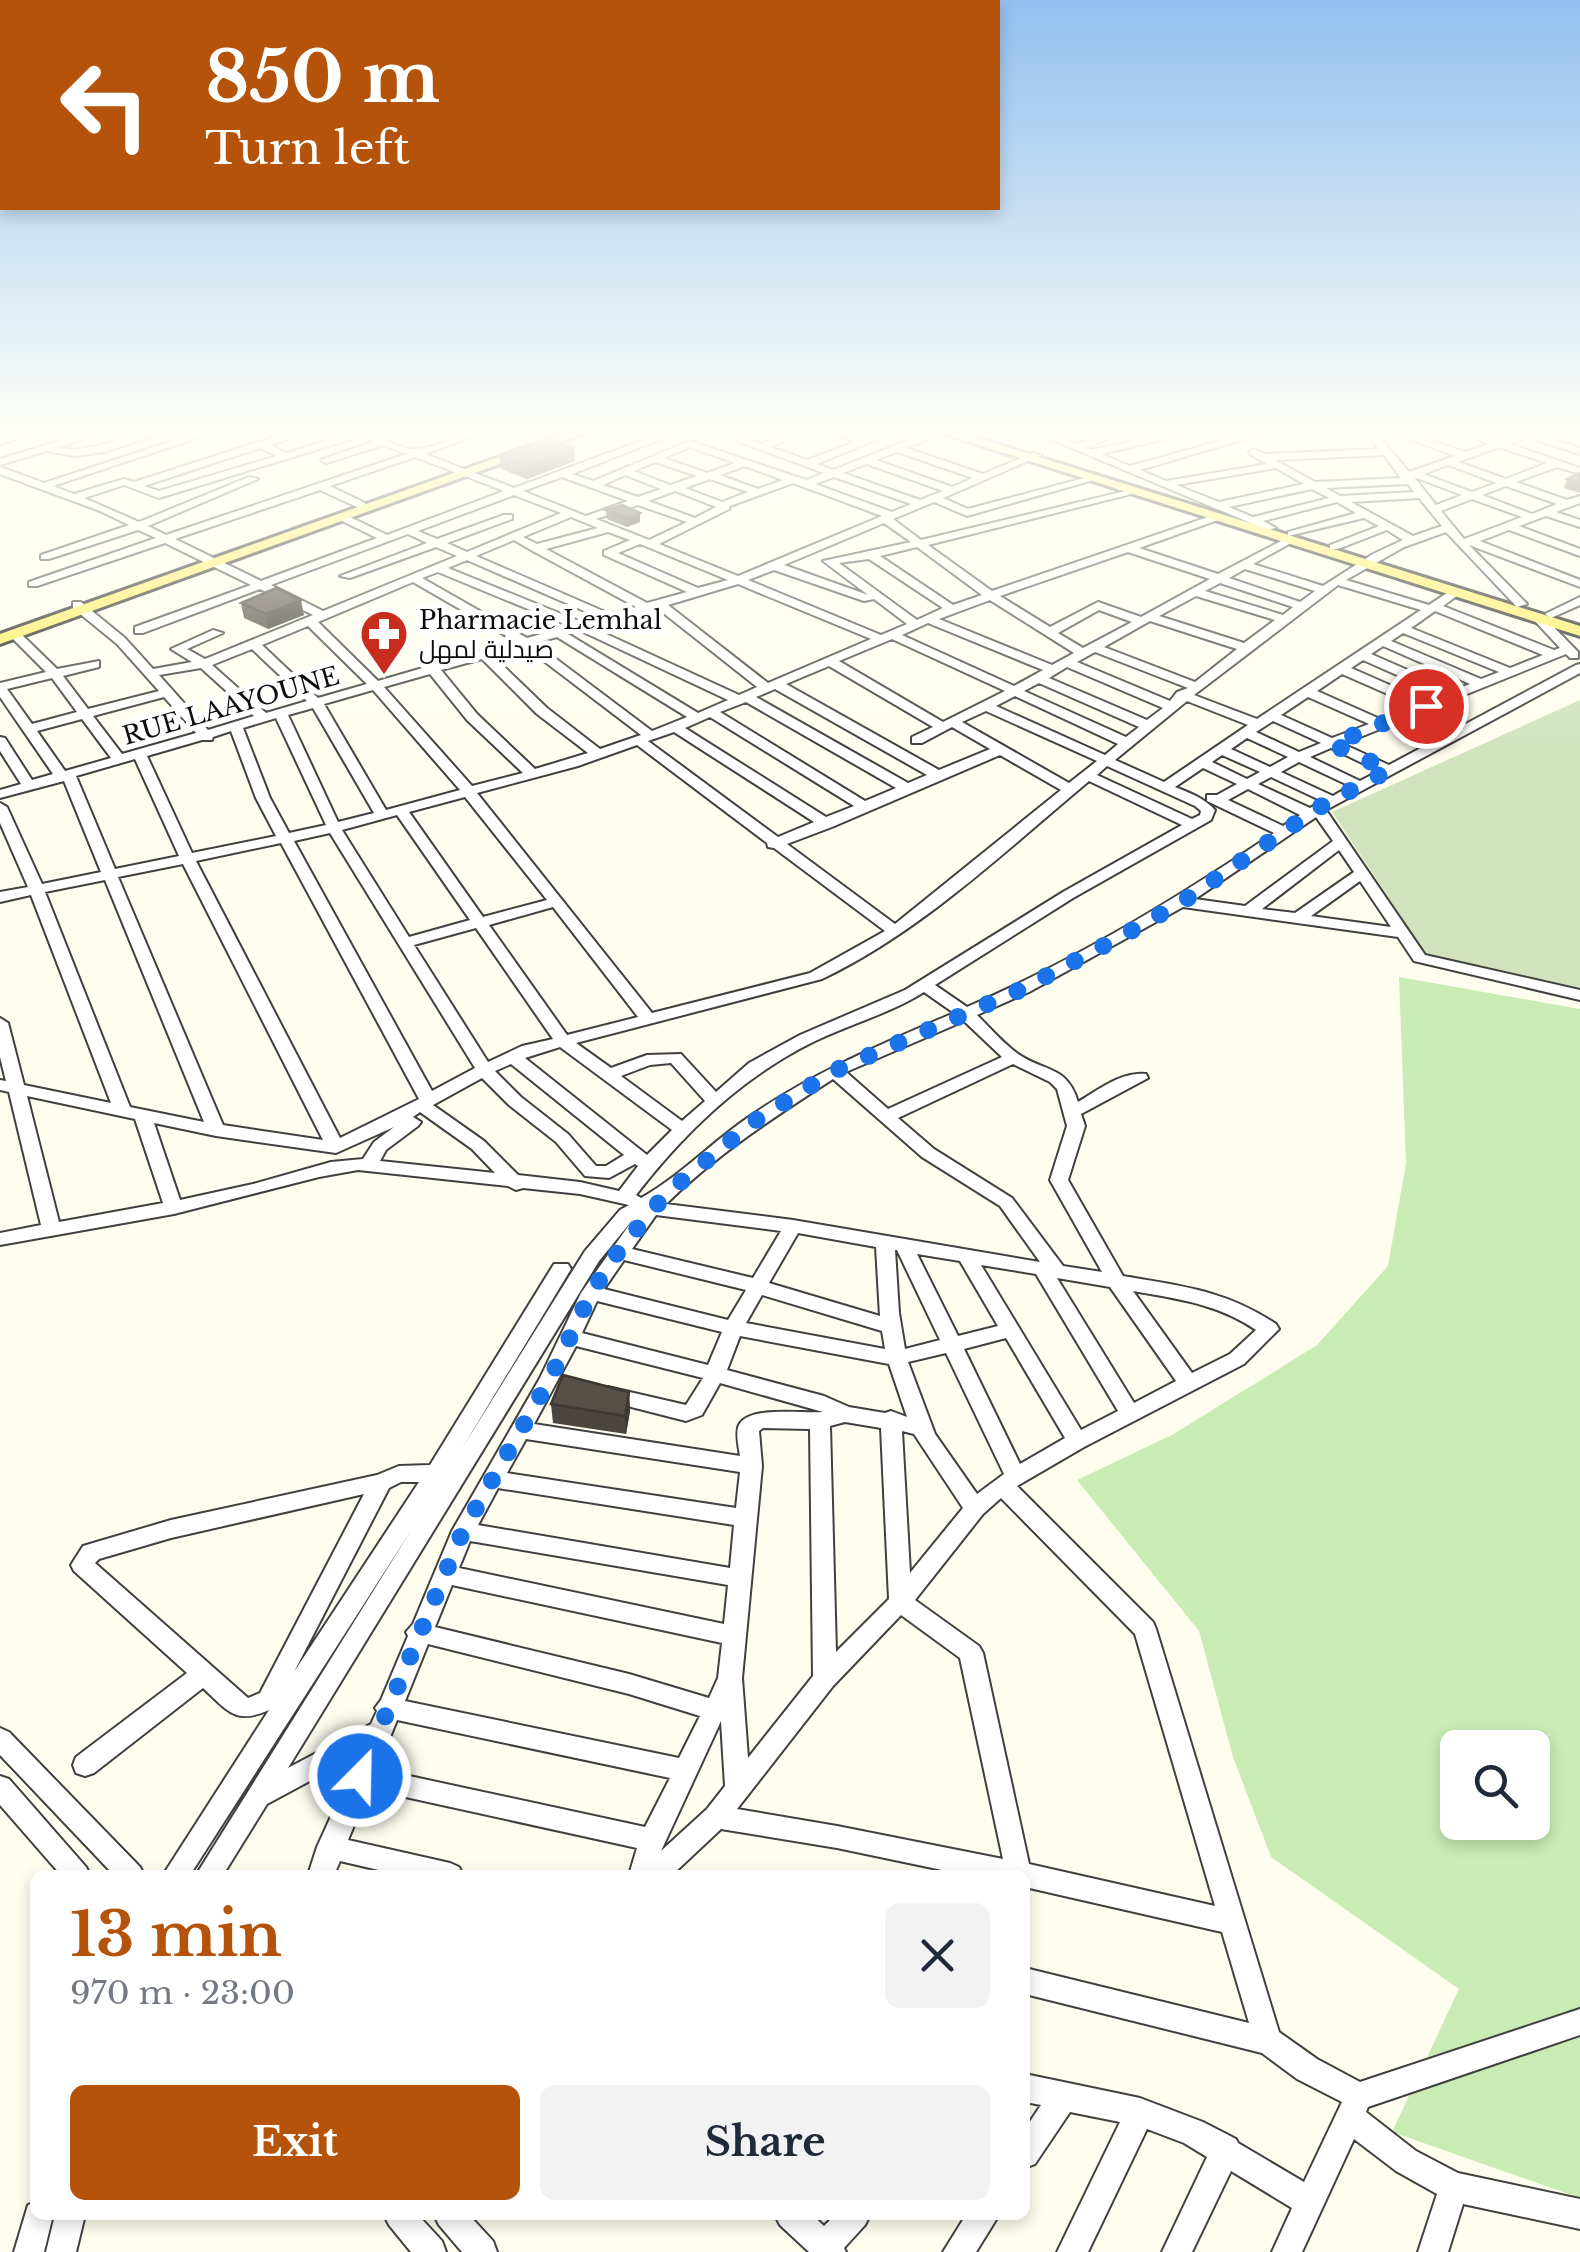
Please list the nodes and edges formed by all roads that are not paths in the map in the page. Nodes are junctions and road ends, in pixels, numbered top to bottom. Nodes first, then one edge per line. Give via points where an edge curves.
1 (111, 535) edge
2 (158, 535) edge
3 (177, 535) edge
4 (281, 535) edge
5 (291, 535) edge
6 (379, 535) edge
7 (397, 535) edge
8 (420, 535) edge
9 (457, 535) edge
10 (583, 535) edge
11 (628, 535) edge
12 (663, 535) edge
13 (848, 535) edge
14 (911, 535) edge
15 (958, 535) edge
16 (1158, 535) edge
17 (1282, 535) edge
18 (1284, 535) edge
19 (1299, 535) edge
20 (1364, 535) edge
21 (1403, 535) edge
22 (1423, 535) edge
23 (1458, 535) edge
24 (1485, 535) edge
25 (1522, 535) edge
26 (514, 536) joint
27 (1290, 538) junction
28 (166, 539) junction
29 (387, 539) junction
30 (1412, 540) junction
31 (645, 542) junction
32 (1466, 542) junction
33 (436, 543) junction
34 (922, 544) junction
35 (1334, 547) junction
36 (535, 548) junction
37 (1128, 548) junction
38 (1580, 553) edge
39 (871, 555) junction
40 (465, 556) junction
41 (45, 557) dead end
42 (211, 561) junction
43 (1367, 561) junction
44 (1244, 565) junction
45 (774, 566) junction
46 (437, 567) junction
47 (346, 576) dead end
48 (412, 576) junction
49 (1216, 580) junction
50 (736, 582) junction
51 (33, 584) dead end
52 (1580, 584) edge
53 (262, 585) junction
54 (1330, 586) junction
55 (1196, 592) junction
56 (699, 593) junction
57 (1454, 593) junction
58 (992, 596) junction
59 (1580, 601) edge
60 (1521, 604) junction
61 (654, 606) junction
62 (889, 606) junction
63 (1302, 606) junction
64 (81, 607) junction
65 (1432, 608) junction
66 (952, 609) junction
67 (182, 614) junction
68 (322, 614) junction
69 (1545, 616) junction
70 (611, 618) junction
71 (1145, 618) junction
72 (1285, 619) junction
73 (309, 620) junction
74 (922, 622) junction
75 (1580, 622) edge
76 (582, 627) junction
77 (1401, 628) junction
78 (139, 630) dead end
79 (217, 632) junction
80 (1050, 632) junction
81 (1580, 632) edge
82 (560, 634) junction
83 (5, 635) edge
84 (885, 636) junction
85 (1381, 640) junction
86 (528, 643) junction
87 (249, 645) junction
88 (1246, 648) junction
89 (1568, 649) junction
90 (1088, 650) junction
91 (1360, 654) junction
92 (484, 655) junction
93 (1554, 655) junction
94 (828, 660) junction
95 (1066, 662) junction
96 (95, 664) dead end
97 (204, 664) junction
98 (1580, 664) edge
99 (1340, 668) junction
100 (434, 670) junction
101 (1053, 670) junction
102 (1510, 672) junction
103 (151, 673) junction
104 (56, 674) junction
105 (1039, 678) junction
106 (1482, 684) junction
107 (770, 685) junction
108 (380, 686) junction
109 (0, 688) edge
110 (1306, 690) junction
111 (169, 692) junction
112 (1013, 692) junction
113 (1453, 695) junction
114 (1182, 696) junction
115 (741, 698) junction
116 (317, 704) junction
117 (986, 706) junction
118 (1426, 706) junction
119 (87, 714) junction
120 (702, 714) junction
121 (1270, 715) junction
122 (273, 717) junction
123 (1380, 724) junction
124 (949, 725) junction
125 (1146, 725) junction
126 (236, 728) junction
127 (675, 728) junction
128 (1251, 728) junction
129 (29, 729) junction
130 (206, 736) junction
131 (645, 738) junction
132 (917, 740) dead end
133 (0, 741) edge
134 (1126, 743) junction
135 (1332, 744) junction
136 (1220, 749) junction
137 (1000, 750) junction
138 (140, 755) junction
139 (599, 755) junction
140 (1300, 756) junction
141 (1106, 760) junction
142 (120, 761) junction
143 (1202, 762) junction
144 (1389, 770) junction
145 (1270, 772) junction
146 (533, 775) junction
147 (1087, 775) junction
148 (66, 776) junction
149 (939, 776) junction
150 (1170, 784) junction
151 (1248, 784) junction
152 (30, 786) junction
153 (1360, 786) junction
154 (908, 790) junction
155 (1070, 790) junction
156 (471, 792) junction
157 (0, 794) edge
158 (1218, 800) junction
159 (0, 807) edge
160 (866, 807) junction
161 (1320, 808) junction
162 (401, 811) junction
163 (382, 815) junction
164 (827, 824) junction
165 (1194, 825) junction
166 (334, 828) junction
167 (1284, 832) junction
168 (286, 838) junction
169 (1340, 842) junction
170 (773, 844) junction
171 (188, 860) junction
172 (1362, 873) junction
173 (108, 875) junction
174 (37, 890) junction
175 (0, 897) edge
176 (555, 902) junction
177 (1182, 902) junction
178 (1248, 912) junction
179 (1298, 918) junction
180 (479, 920) junction
181 (896, 932) junction
182 (1402, 933) junction
183 (404, 943) junction
184 (925, 985) junction
185 (1580, 995) edge
186 (966, 1014) junction
187 (649, 1020) junction
188 (0, 1023) edge
189 (563, 1042) junction
190 (512, 1056) junction
191 (1013, 1058) junction
192 (484, 1070) junction
193 (834, 1071) junction
194 (609, 1075) junction
195 (1140, 1078) dead end
196 (0, 1086) edge
197 (19, 1089) junction
198 (715, 1102) junction
199 (426, 1106) junction
200 (122, 1109) junction
201 (1074, 1111) junction
202 (142, 1113) junction
203 (887, 1116) junction
204 (216, 1130) junction
205 (683, 1130) junction
206 (336, 1147) junction
207 (642, 1161) junction
208 (368, 1164) junction
209 (586, 1180) junction
210 (516, 1184) junction
211 (646, 1201) junction
212 (174, 1208) junction
213 (793, 1226) junction
214 (52, 1229) junction
215 (0, 1239) edge
216 (895, 1245) junction
217 (618, 1252) junction
218 (968, 1259) junction
219 (561, 1269) dead end
220 (1050, 1271) junction
221 (1117, 1282) junction
222 (756, 1286) junction
223 (591, 1293) junction
224 (888, 1326) junction
225 (732, 1328) junction
226 (1011, 1330) junction
227 (569, 1337) junction
228 (951, 1346) junction
229 (896, 1358) junction
230 (715, 1374) junction
231 (569, 1384) junction
232 (1189, 1384) junction
233 (845, 1414) junction
234 (1130, 1414) junction
235 (891, 1419) junction
236 (820, 1421) junction
237 (920, 1427) junction
238 (520, 1430) junction
239 (1077, 1441) junction
240 (751, 1466) junction
241 (436, 1473) junction
242 (492, 1480) junction
243 (1009, 1481) junction
244 (381, 1482) junction
245 (976, 1508) junction
246 (745, 1518) junction
247 (463, 1531) junction
248 (444, 1574) junction
249 (737, 1578) junction
250 (900, 1602) junction
251 (418, 1632) junction
252 (731, 1635) junction
253 (202, 1674) junction
254 (730, 1678) junction
255 (825, 1679) junction
256 (712, 1709) junction
257 (383, 1720) junction
258 (0, 1739) edge
259 (85, 1765) dead end
260 (684, 1770) junction
261 (360, 1776) junction
262 (0, 1787) edge
263 (738, 1790) junction
264 (260, 1796) junction
265 (716, 1817) junction
266 (652, 1840) junction
267 (330, 1847) junction
268 (73, 1870) edge
269 (126, 1870) edge
270 (179, 1870) edge
271 (212, 1870) edge
272 (323, 1870) edge
273 (429, 1870) edge
274 (643, 1870) edge
275 (659, 1870) edge
276 (995, 1870) edge
277 (1020, 1870) edge
278 (1030, 1877) edge
279 (1232, 1922) junction
280 (1030, 1982) edge
281 (1580, 2022) edge
282 (1268, 2041) junction
283 (1030, 2089) edge
284 (1065, 2094) junction
285 (1354, 2107) junction
286 (1140, 2112) junction
287 (1030, 2146) edge
288 (1226, 2149) junction
289 (1454, 2187) junction
290 (1308, 2201) junction
291 (1580, 2214) edge
292 (37, 2220) edge
293 (69, 2220) edge
294 (403, 2220) edge
295 (454, 2220) edge
296 (796, 2220) edge
297 (851, 2220) edge
298 (980, 2220) edge
299 (828, 2249) edge
300 (29, 2252) edge
301 (61, 2252) edge
302 (432, 2252) edge
303 (482, 2252) edge
304 (958, 2252) edge
305 (1072, 2252) edge
306 (1177, 2252) edge
307 (1286, 2252) edge
308 (1433, 2252) edge

1 - 41 street
2 - 28 street
3 - 28 street
4 - 42 main road
5 - 42 main road
6 - 29 street
7 - 29 street
8 - 33 street
9 - 33 street
10 - 36 street
11 - 31 street
12 - 31 street
13 - 45 street, RUE LAAYOUNE
14 - 34 street
15 - 34 street
16 - 37 street
17 - 27 main road
18 - 27 main road
19 - 27 street
20 - 35 street
21 - 30 street
22 - 30 street
23 - 32 street
24 - 32 street
25 - 38 street
26 - 36 street
26 - 40 street
27 - 35 main road
27 - 43 main road
27 - 44 street
28 - 42 street
28 - 51 street
29 - 53 street
30 - 43 street
31 - 50 street
31 - 56 street via 608,553
32 - 52 street
32 - 60 street
33 - 40 street
33 - 47 street
34 - 39 street
34 - 58 street
35 - 43 main road
36 - 61 street
37 - 49 street
37 - 58 street
39 - 62 street via 828,562
39 - 66 street
40 - 46 street
40 - 70 street
42 - 53 street
42 - 64 main road
43 - 54 street
43 - 57 main road
43 - 60 main road
44 - 49 street
44 - 54 street
45 - 50 street, RUE LAAYOUNE
45 - 62 street
46 - 48 street
46 - 76 street
48 - 68 street
48 - 86 street
49 - 55 street
49 - 63 street
50 - 56 street, RUE LAAYOUNE
50 - 84 street
53 - 67 street
53 - 68 street
54 - 63 street
54 - 65 street
55 - 71 street
55 - 72 street
56 - 61 street, RUE LAAYOUNE
57 - 65 street
57 - 69 main road
58 - 66 street
58 - 80 street
59 - 69 street
60 - 69 main road
61 - 70 street, RUE LAAYOUNE
61 - 107 street
62 - 74 street
63 - 72 street
64 - 83 main road
64 - 103 street
65 - 77 street
65 - 93 street
66 - 74 street
67 - 78 street
67 - 79 street
68 - 73 street
69 - 75 main road
69 - 81 main road
69 - 89 street
70 - 76 street, RUE LAAYOUNE
71 - 80 street via 1098,606
71 - 88 street
71 - 90 street
72 - 88 street
73 - 87 street
73 - 108 street
74 - 84 street
74 - 101 street
76 - 82 street, RUE LAAYOUNE
76 - 115 street
77 - 85 street
77 - 102 street
79 - 87 street
79 - 97 street via 177,649
80 - 90 street
82 - 86 street, RUE LAAYOUNE
82 - 120 street
83 - 104 street
84 - 94 street
84 - 112 street
85 - 91 street
85 - 106 street
86 - 92 street, RUE LAAYOUNE
86 - 131 street
87 - 97 street
87 - 116 street
88 - 114 street
89 - 93 street
89 - 98 street
90 - 95 street
90 - 114 street
91 - 99 street
91 - 113 street
92 - 100 street, RUE LAAYOUNE
92 - 139 street
93 - 102 street
94 - 107 street
94 - 124 street
95 - 101 street
95 - 114 street
96 - 104 street
97 - 103 street
97 - 122 street
98 - 144 street
99 - 110 street
99 - 118 street
100 - 108 street, RUE LAAYOUNE
100 - 146 street
101 - 105 street
102 - 106 street
103 - 111 street
104 - 109 street
104 - 119 street
105 - 112 street
105 - 125 street
106 - 113 street
107 - 115 street
107 - 149 street
108 - 116 street, RUE LAAYOUNE
108 - 156 street
109 - 129 street
110 - 121 street
110 - 123 street
111 - 119 street
111 - 130 street
112 - 117 street
112 - 134 street
113 - 118 street
114 - 125 street
114 - 128 street
115 - 120 street
115 - 154 street
116 - 122 street, RUE LAAYOUNE
116 - 163 street
117 - 124 street
117 - 141 street
118 - 123 street
119 - 129 street
119 - 142 street
120 - 127 street
120 - 160 street
121 - 128 street
121 - 135 street
122 - 126 street, RUE LAAYOUNE
122 - 166 street
123 - 135 street
124 - 132 street
124 - 137 street
125 - 134 street
126 - 130 street, RUE LAAYOUNE
126 - 168 street
127 - 131 street
127 - 164 street
128 - 136 street
128 - 140 street
129 - 148 street
130 - 138 street, RUE LAAYOUNE
131 - 139 street
131 - 170 street
133 - 152 street
134 - 141 street
135 - 140 street
135 - 144 street
136 - 143 street
136 - 145 street
137 - 149 street
137 - 155 street
138 - 142 street, RUE LAAYOUNE
138 - 171 street
139 - 146 street
140 - 145 street
140 - 153 street
141 - 147 street
141 - 150 street
142 - 148 street, RUE LAAYOUNE
143 - 150 street
143 - 151 street
144 - 153 street
145 - 151 street
145 - 161 street
146 - 156 street
147 - 155 street
147 - 165 street
148 - 152 street, RUE LAAYOUNE
148 - 173 street
149 - 154 street
150 - 158 street
150 - 165 street via 1206,807 1206,817
151 - 158 street
151 - 161 street
152 - 157 street, RUE LAAYOUNE
153 - 161 street
154 - 160 street
155 - 181 street
156 - 162 street
156 - 176 street
158 - 167 street
159 - 174 street
160 - 164 street
161 - 167 street
161 - 169 street
162 - 163 street
162 - 180 street
163 - 166 street
164 - 170 street
165 - 184 street
166 - 168 street
166 - 183 street
167 - 177 street
168 - 171 street
168 - 199 street
169 - 172 street
169 - 178 street
170 - 181 street
171 - 173 street
171 - 206 street
172 - 179 street
172 - 182 street
173 - 174 street
173 - 204 street
174 - 175 street
174 - 200 street
176 - 180 street
176 - 187 street
177 - 178 street
177 - 186 street
178 - 179 street
179 - 182 street
180 - 183 street
180 - 189 street
181 - 187 street via 816,976
182 - 185 street via 1427,962
183 - 192 street
184 - 186 street
184 - 198 street via 806,1038
186 - 191 street
186 - 193 street
187 - 189 street
188 - 197 street
189 - 190 street
189 - 194 street
190 - 192 street
190 - 207 street
191 - 201 street via 1056,1078
191 - 203 street
192 - 199 street
192 - 209 street via 562,1138
193 - 203 street
193 - 211 street
194 - 198 street via 647,1060 675,1058
194 - 205 street
195 - 201 street
196 - 197 street
197 - 200 street
197 - 214 street
198 - 205 street
199 - 206 street
199 - 208 street
199 - 210 street
200 - 202 street
201 - 221 street via 1074,1137 1058,1180
202 - 204 street
202 - 212 street
203 - 220 street via 928,1152 1006,1202
204 - 206 street
205 - 207 street
207 - 209 street
207 - 211 street
208 - 210 street
208 - 212 street via 332,1166
209 - 210 street
209 - 211 street
211 - 213 street
211 - 217 street
211 - 264 street via 618,1222 592,1256
212 - 214 street
213 - 216 street
213 - 222 street
214 - 215 street
216 - 218 street
216 - 224 street
216 - 228 street
217 - 222 street
217 - 223 street
218 - 220 street
218 - 226 street
219 - 241 street
220 - 221 street
220 - 234 street
221 - 232 street
221 - 232 street via 1200,1296 1239,1309 1269,1330 1236,1360
222 - 224 street
222 - 225 street
223 - 225 street
223 - 227 street
224 - 229 street
225 - 229 street
225 - 230 street
226 - 228 street
226 - 239 street
227 - 230 street
227 - 231 street
228 - 229 street
228 - 243 street
229 - 237 street
230 - 231 street via 686,1414
230 - 233 street
231 - 238 street
232 - 234 street
233 - 235 street
233 - 236 street
234 - 239 street
235 - 237 street
235 - 250 street
236 - 240 street via 760,1420 748,1427
236 - 255 street
237 - 245 street
238 - 240 street
238 - 242 street
239 - 243 street
240 - 246 street
241 - 244 street
241 - 270 street
242 - 246 street
242 - 247 street
243 - 245 street
243 - 279 street via 1145,1629
244 - 253 street via 268,1700 240,1707
244 - 253 street via 171,1529 82,1560
245 - 250 street
246 - 249 street
247 - 248 street
247 - 249 street
248 - 251 street
248 - 252 street
249 - 252 street
250 - 255 street
250 - 277 street via 971,1653
251 - 256 street
251 - 257 street
252 - 254 street
253 - 259 street
254 - 256 street
254 - 263 street
255 - 263 street
256 - 260 street
257 - 260 street
257 - 261 street
257 - 264 street
258 - 269 street
260 - 266 street
261 - 266 street
261 - 267 street
262 - 268 street
263 - 265 street
264 - 271 street
265 - 275 street
265 - 276 street
266 - 274 street
267 - 272 street
267 - 273 street
278 - 279 street
279 - 282 street
280 - 282 street
281 - 285 street
282 - 285 street
283 - 284 street
284 - 286 street
284 - 287 street
285 - 289 street via 1406,2161
285 - 290 street
286 - 288 street
286 - 305 street
288 - 290 street
288 - 306 street
289 - 291 street
289 - 308 street
290 - 307 street
292 - 300 street
293 - 301 street
294 - 302 street
295 - 303 street
296 - 299 street
297 - 299 street
298 - 304 street

